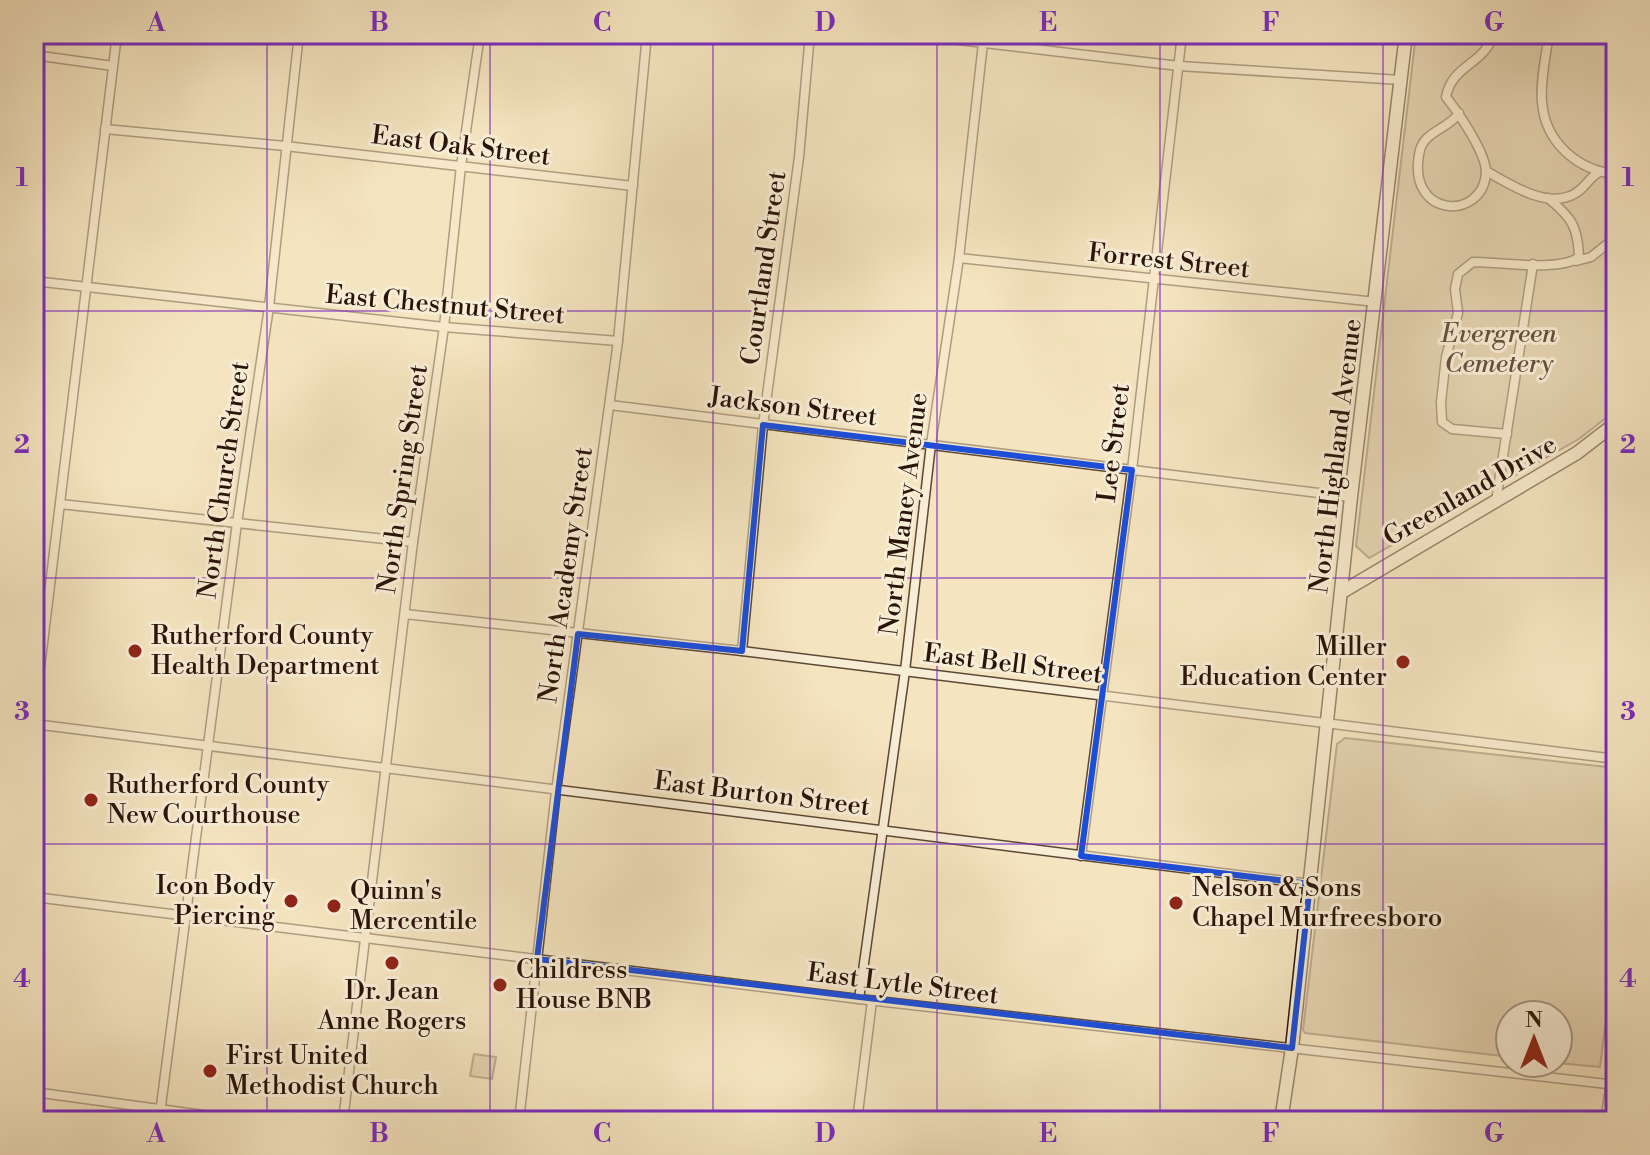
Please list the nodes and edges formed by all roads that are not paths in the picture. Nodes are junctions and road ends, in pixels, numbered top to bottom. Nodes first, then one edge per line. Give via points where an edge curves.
1 (117, 34) edge
2 (299, 34) edge
3 (480, 34) edge
4 (647, 34) edge
5 (810, 34) edge
6 (908, 34) edge
7 (1182, 34) edge
8 (1406, 34) edge
9 (1493, 34) edge
10 (1549, 34) edge
11 (983, 38) edge
12 (34, 55) edge
13 (113, 66) junction
14 (1179, 66) junction
15 (1401, 80) junction
16 (1459, 113) junction
17 (105, 129) junction
18 (285, 146) junction
19 (461, 166) junction
20 (1486, 171) junction
21 (1599, 172) junction
22 (1616, 173) edge
23 (633, 186) junction
24 (1548, 198) junction
25 (1568, 198) junction
26 (1565, 212) junction
27 (1616, 237) edge
28 (959, 258) junction
29 (1572, 263) junction
30 (1533, 264) junction
31 (1152, 280) junction
32 (34, 281) edge
33 (86, 288) junction
34 (1376, 302) junction
35 (269, 307) junction
36 (444, 327) junction
37 (618, 341) junction
38 (610, 405) junction
39 (1616, 423) edge
40 (763, 425) junction
41 (1507, 434) junction
42 (931, 444) junction
43 (1132, 470) junction
44 (1351, 497) junction
45 (1496, 501) junction
46 (60, 504) junction
47 (237, 523) junction
48 (413, 542) junction
49 (1342, 592) junction
50 (405, 614) junction
51 (578, 634) junction
52 (742, 651) junction
53 (905, 671) junction
54 (1101, 696) junction
55 (34, 717) edge
56 (34, 724) edge
57 (1328, 724) junction
58 (209, 746) junction
59 (1616, 759) edge
60 (386, 770) junction
61 (556, 791) junction
62 (883, 829) junction
63 (1081, 856) junction
64 (1310, 884) junction
65 (34, 897) edge
66 (187, 915) junction
67 (365, 939) junction
68 (537, 959) junction
69 (859, 999) junction
70 (872, 1001) junction
71 (1292, 1048) junction
72 (1616, 1049) edge
73 (1613, 1085) edge
74 (34, 1092) edge
75 (161, 1109) junction
76 (159, 1121) edge
77 (247, 1121) edge
78 (343, 1121) edge
79 (519, 1121) edge
80 (857, 1121) edge
81 (1281, 1121) edge
82 (1605, 1121) edge

1 - 13 street
2 - 18 street, North Church Street
3 - 19 street, North Spring Street
4 - 23 street, North Academy Street
5 - 40 street, Courtland Street
6 - 11 street
7 - 14 street, Lee Street
8 - 15 street, North Highland Avenue
9 - 16 street via 1481,55 1448,84 1446,97
10 - 21 street via 1545,120 1567,154
11 - 14 street
11 - 28 street, North Maney Avenue
12 - 13 street
13 - 17 street
14 - 15 street
14 - 31 street, Lee Street
15 - 34 street, North Highland Avenue
16 - 20 street
16 - 20 street via 1421,148 1420,184 1430,200 1446,207 1464,205 1481,190
17 - 18 street, East Oak Street
17 - 33 street
18 - 19 street, East Oak Street
18 - 35 street, North Church Street
19 - 23 street, East Oak Street
19 - 36 street, North Spring Street
20 - 24 street
21 - 22 street
21 - 25 street
23 - 37 street, North Academy Street
24 - 25 street
24 - 26 street
25 - 26 street
26 - 29 street via 1578,233 1579,257
27 - 29 street via 1591,257
28 - 31 street, Forrest Street
28 - 42 street, North Maney Avenue
29 - 30 street
30 - 41 street
30 - 41 street via 1473,262 1458,274 1455,289 1458,313 1446,357 1442,422 1452,429
31 - 34 street, Forrest Street
31 - 43 street, Lee Street
32 - 33 street, East Chestnut Street
33 - 35 street, East Chestnut Street
33 - 46 street
34 - 44 street, North Highland Avenue
35 - 36 street, East Chestnut Street
35 - 47 street, North Church Street
36 - 37 street, East Chestnut Street
36 - 48 street, North Spring Street
37 - 38 street, North Academy Street
38 - 40 street, Jackson Street
38 - 51 street, North Academy Street
39 - 45 street, Greenland Drive
40 - 42 street, Jackson Street
40 - 52 street, Courtland Street
41 - 45 street
42 - 43 street, Jackson Street
42 - 53 street, North Maney Avenue
43 - 44 street, Jackson Street
43 - 54 street, Lee Street
44 - 49 street, North Highland Avenue
45 - 49 street, Greenland Drive
46 - 47 street
46 - 55 street
47 - 48 street
47 - 58 street, North Church Street
48 - 50 street, North Spring Street
49 - 57 street, North Highland Avenue
50 - 51 street, East Bell Street
50 - 60 street, North Spring Street
51 - 52 street, East Bell Street
51 - 61 street, North Academy Street
52 - 53 street, East Bell Street
53 - 54 street, East Bell Street
53 - 62 street, North Maney Avenue
54 - 57 street, East Bell Street
54 - 63 street, Lee Street
56 - 58 street, East Burton Street
57 - 59 street, East Bell Street
57 - 64 street, North Highland Avenue
58 - 60 street, East Burton Street
58 - 66 street, North Church Street
60 - 61 street, East Burton Street
60 - 67 street, North Spring Street
61 - 62 street, East Burton Street
61 - 68 street, North Academy Street
62 - 63 street, East Burton Street
62 - 69 street, North Maney Avenue
63 - 64 street, East Burton Street
64 - 71 street, North Highland Avenue
65 - 66 street, East Lytle Street
66 - 67 street, East Lytle Street
66 - 75 street, North Church Street
67 - 68 street, East Lytle Street
67 - 78 street, North Spring Street
68 - 69 street, East Lytle Street
68 - 79 street, North Academy Street
69 - 70 street, East Lytle Street
70 - 71 street, East Lytle Street
70 - 80 street
71 - 73 street, East Lytle Street
71 - 81 street, North Highland Avenue
72 - 73 street
73 - 82 street
74 - 75 street
75 - 76 street, North Church Street
75 - 77 street

